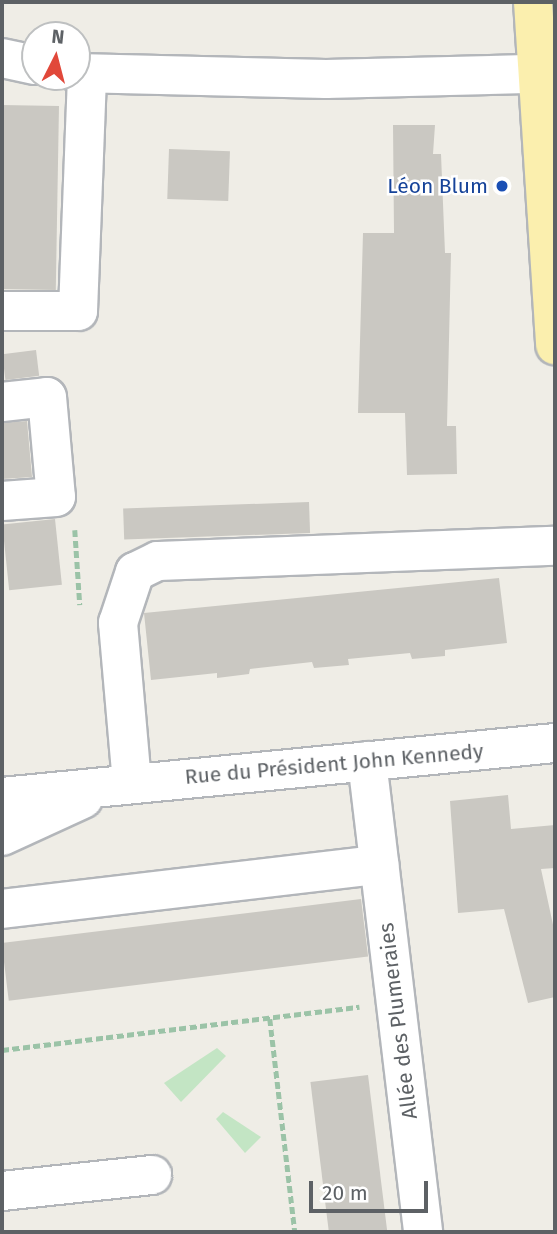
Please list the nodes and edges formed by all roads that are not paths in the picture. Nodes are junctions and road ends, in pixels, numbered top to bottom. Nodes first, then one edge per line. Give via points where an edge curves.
1 (533, 2) edge
2 (2, 58) edge
3 (21, 62) edge
4 (91, 74) edge
5 (536, 74) junction
6 (82, 91) edge
7 (2, 311) edge
8 (555, 345) edge
9 (2, 402) edge
10 (2, 501) edge
11 (555, 546) edge
12 (555, 743) edge
13 (367, 761) junction
14 (123, 784) junction
15 (2, 797) edge
16 (2, 836) edge
17 (379, 865) junction
18 (2, 909) edge
19 (152, 1175) dead end
20 (2, 1191) edge
21 (423, 1232) edge

1 - 5 main road
2 - 3 street
4 - 5 street via 326,79
5 - 8 main road
6 - 7 street via 78,311
9 - 10 street via 47,397 56,497
11 - 14 street via 158,561 135,572 118,623
12 - 13 street, Rue du Président John Kennedy
13 - 14 street, Rue du Président John Kennedy
13 - 17 street, Allée des Plumeraies
14 - 15 street, Rue du Président John Kennedy
14 - 16 street, Rue du Président John Kennedy
17 - 18 street
17 - 21 street, Allée des Plumeraies
19 - 20 street

